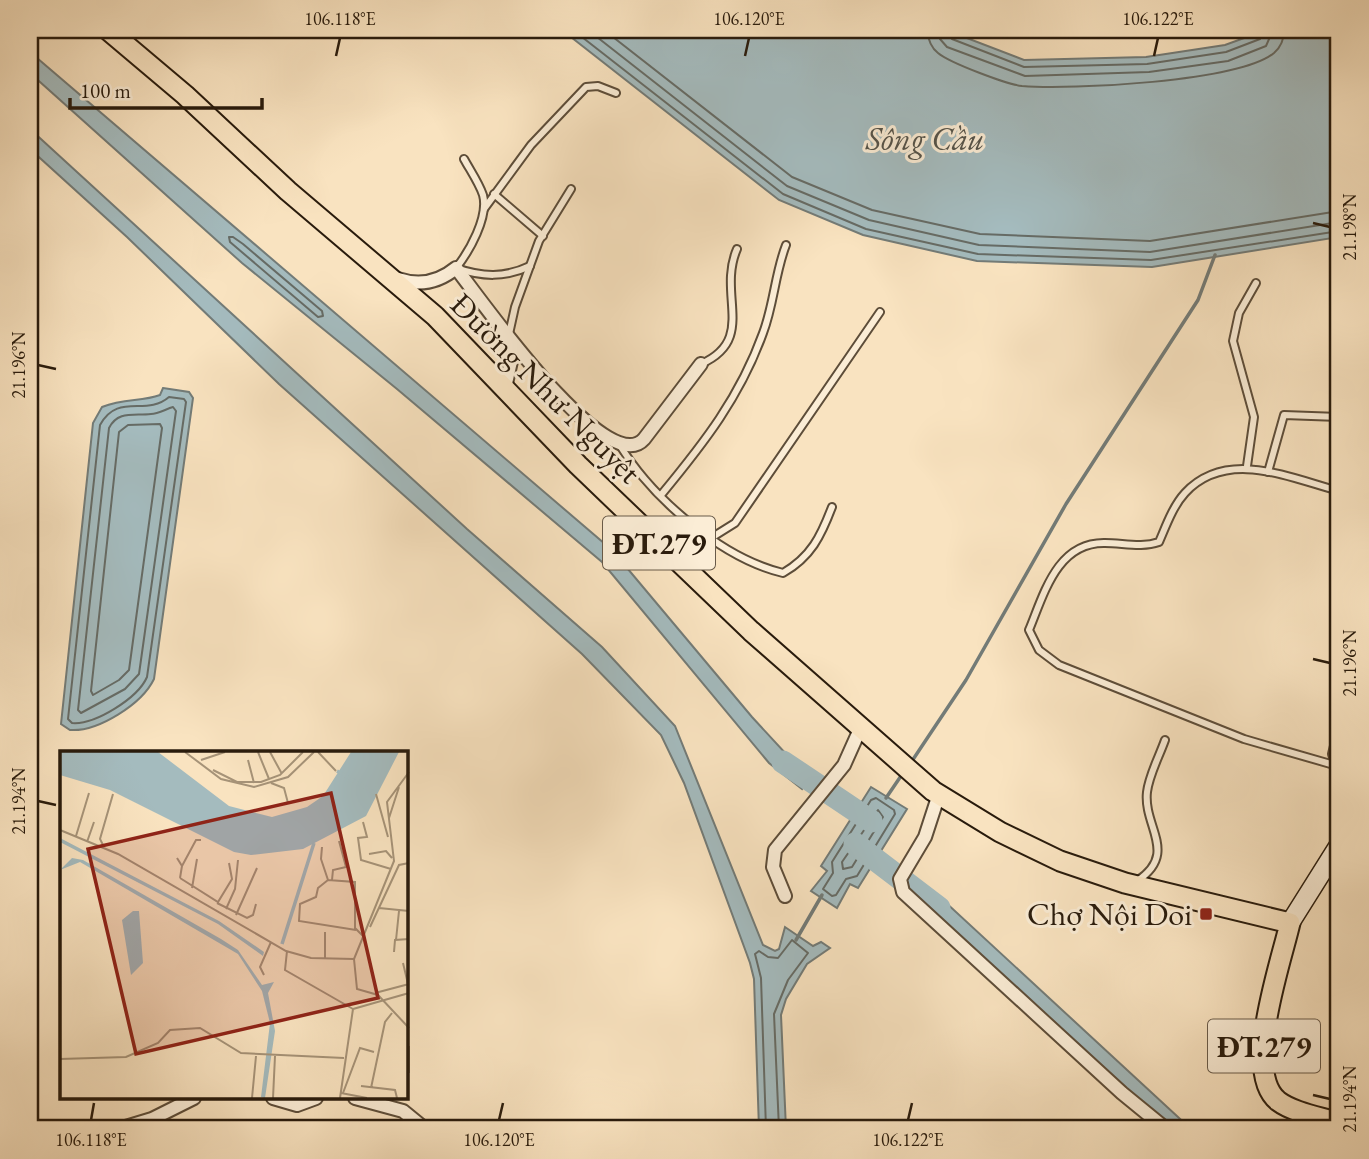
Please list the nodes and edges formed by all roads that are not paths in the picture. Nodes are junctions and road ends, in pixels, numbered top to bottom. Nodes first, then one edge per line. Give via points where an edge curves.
1 (108, 30) edge
2 (616, 93) dead end
3 (464, 159) dead end
4 (571, 189) dead end
5 (494, 194) junction
6 (483, 209) junction
7 (542, 236) junction
8 (786, 245) dead end
9 (737, 249) dead end
10 (530, 266) junction
11 (456, 268) junction
12 (391, 277) junction
13 (1256, 283) dead end
14 (880, 312) dead end
15 (511, 343) junction
16 (701, 363) joint
17 (505, 388) junction
18 (1339, 417) edge
19 (619, 444) junction
20 (1247, 466) junction
21 (1268, 472) junction
22 (1339, 491) edge
23 (661, 495) junction
24 (832, 507) dead end
25 (711, 538) junction
26 (1339, 725) edge
27 (861, 727) junction
28 (1166, 740) dead end
29 (1334, 765) junction
30 (1339, 778) edge
31 (939, 794) junction
32 (1339, 845) edge
33 (1129, 884) junction
34 (785, 896) dead end
35 (1290, 923) junction
36 (190, 1100) edge
37 (280, 1100) edge
38 (311, 1100) edge
39 (362, 1100) edge
40 (1339, 1123) edge
41 (119, 1129) edge
42 (425, 1129) edge
43 (1166, 1129) edge

1 - 12 main road, Đường Như Nguyệt / ĐT.279
2 - 5 lane via 586,87 531,145
3 - 6 lane via 483,195
4 - 7 lane
5 - 6 lane
5 - 7 lane
6 - 11 lane
7 - 10 lane
8 - 23 lane via 763,334 735,398
9 - 16 lane via 730,274 730,341
10 - 11 lane via 485,276
10 - 15 lane via 514,307
11 - 12 street via 417,285
11 - 15 street
12 - 17 main road, Đường Như Nguyệt / ĐT.279
13 - 20 lane via 1239,313 1233,341 1254,416
14 - 25 lane via 735,523
15 - 17 street
15 - 19 street via 560,398
16 - 19 street via 638,446
17 - 27 main road, Đường Như Nguyệt / ĐT.279 via 741,622
18 - 21 lane via 1284,415
19 - 23 lane via 633,467
20 - 21 lane
20 - 29 lane via 1211,477 1185,493 1159,542 1100,543 1078,548 1065,557 1049,581 1030,630 1032,639 1059,665 1244,739
21 - 22 lane
23 - 25 lane
24 - 25 lane via 813,549 783,573 746,561
26 - 29 lane
27 - 31 main road, Đường Như Nguyệt / ĐT.279
27 - 34 street via 844,765 775,850 773,867
28 - 33 lane via 1147,789 1157,860 1150,871
29 - 30 lane
31 - 33 main road, Đường Như Nguyệt / ĐT.279 via 1000,832 1060,861
31 - 43 street via 925,837 900,878 903,892
32 - 35 main road
33 - 35 main road, Đường Như Nguyệt / ĐT.279
35 - 40 main road, ĐT.279 via 1265,1032 1264,1076 1280,1103
36 - 41 street
37 - 38 street via 297,1105
39 - 42 street via 403,1111

